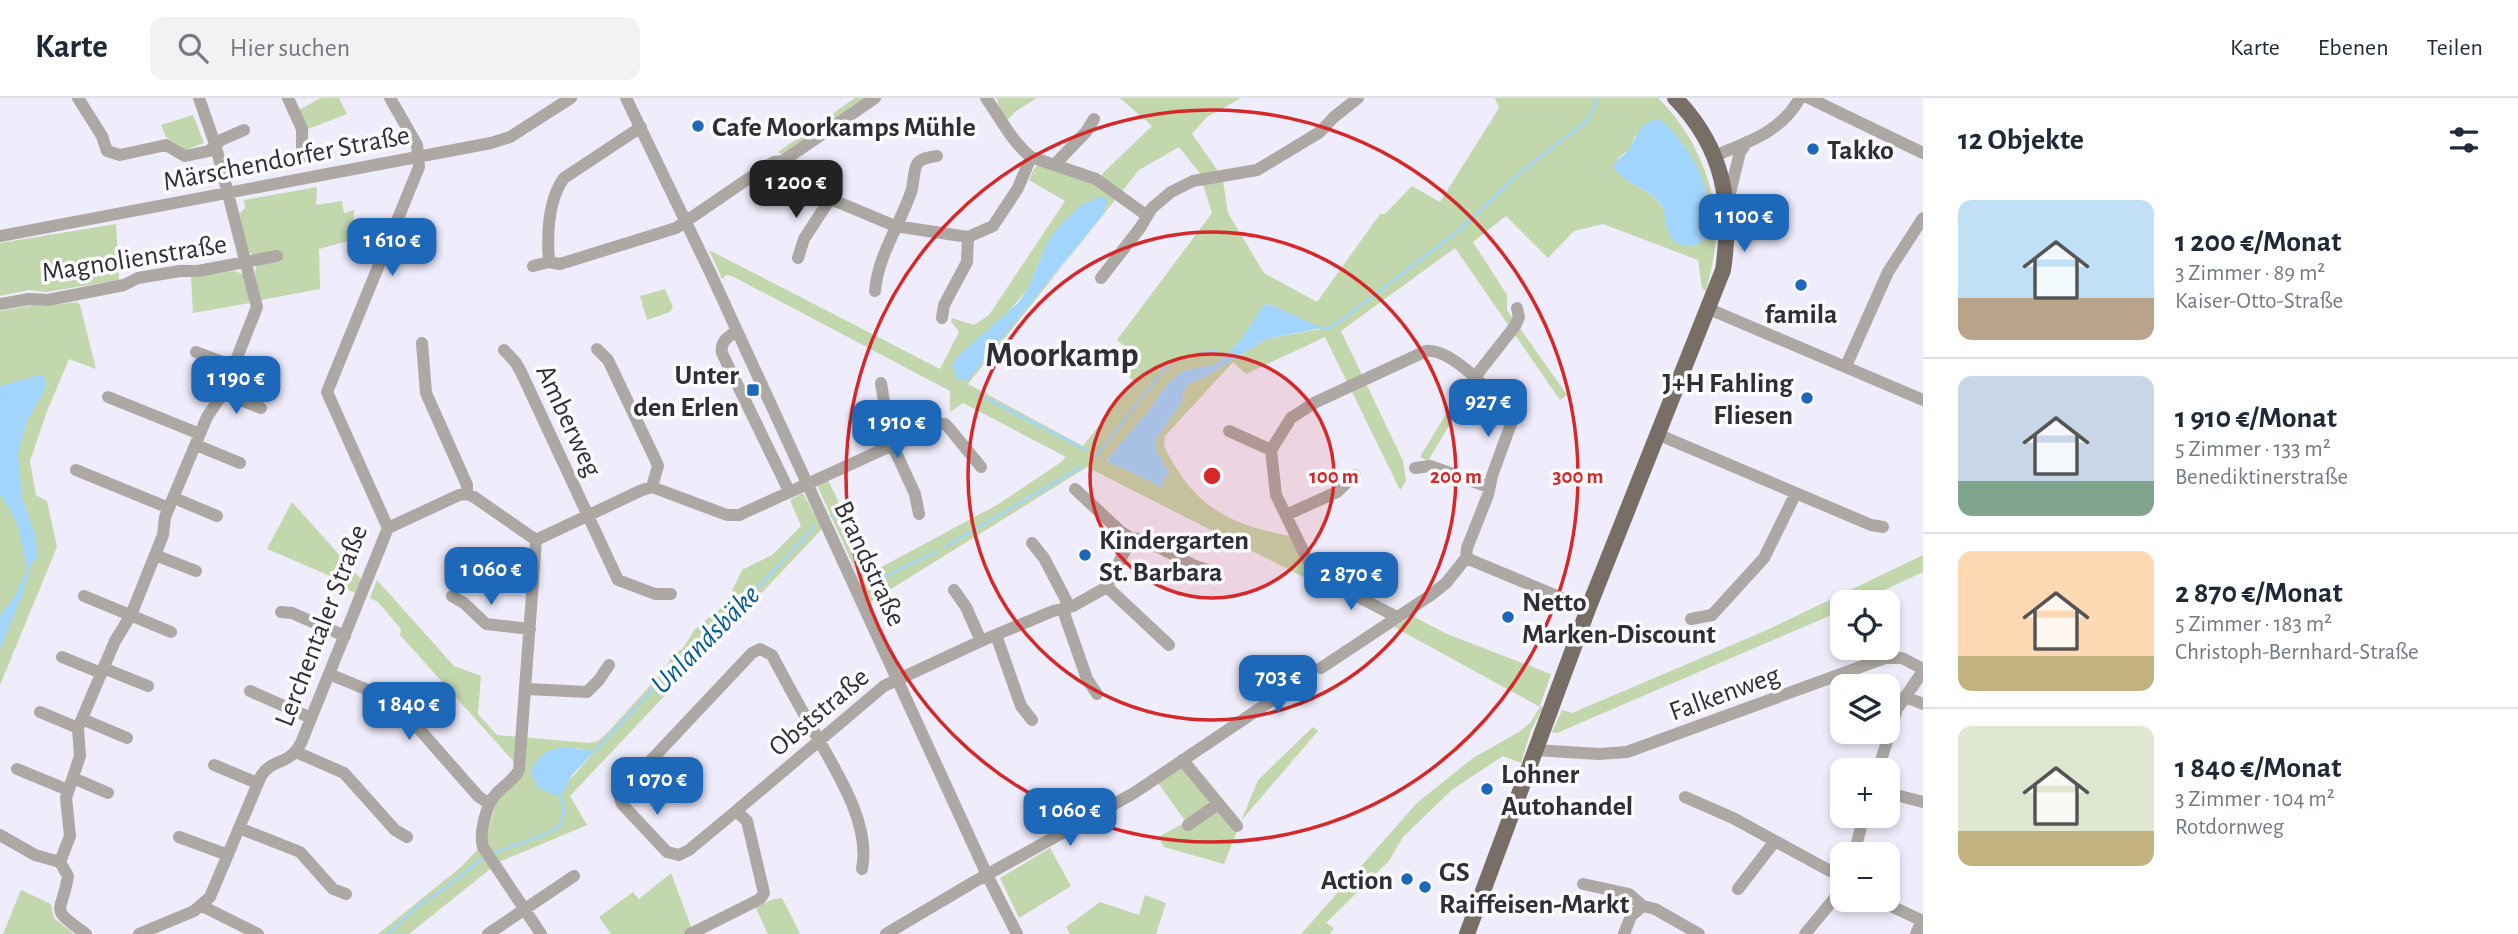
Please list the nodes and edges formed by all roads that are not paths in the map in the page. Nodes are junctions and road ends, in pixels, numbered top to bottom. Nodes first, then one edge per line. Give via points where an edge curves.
1 (78, 98) edge
2 (199, 98) edge
3 (288, 98) edge
4 (390, 98) edge
5 (571, 98) edge
6 (626, 98) edge
7 (875, 98) edge
8 (986, 98) edge
9 (1358, 98) edge
10 (1675, 98) edge
11 (1800, 98) edge
12 (1809, 98) edge
13 (1094, 119) dead end
14 (641, 127) junction
15 (244, 130) dead end
16 (1748, 142) junction
17 (216, 147) junction
18 (1923, 153) edge
19 (937, 156) dead end
20 (1714, 156) junction
21 (302, 157) dead end
22 (1031, 157) junction
23 (418, 158) junction
24 (783, 162) junction
25 (1055, 164) junction
26 (228, 193) junction
27 (830, 199) junction
28 (1727, 205) junction
29 (1146, 215) junction
30 (1923, 218) edge
31 (685, 221) junction
32 (895, 226) junction
33 (0, 236) edge
34 (968, 237) junction
35 (277, 256) dead end
36 (798, 258) dead end
37 (549, 262) junction
38 (247, 263) junction
39 (533, 265) dead end
40 (1101, 278) dead end
41 (875, 291) dead end
42 (0, 304) edge
43 (1517, 308) dead end
44 (1709, 309) junction
45 (942, 318) dead end
46 (737, 331) junction
47 (422, 343) dead end
48 (597, 349) dead end
49 (504, 350) dead end
50 (196, 352) dead end
51 (233, 366) junction
52 (1846, 366) junction
53 (1475, 377) junction
54 (881, 383) dead end
55 (223, 393) junction
56 (108, 397) dead end
57 (1923, 400) edge
58 (261, 408) dead end
59 (1229, 431) dead end
60 (1657, 435) junction
61 (198, 440) junction
62 (897, 442) junction
63 (1271, 450) junction
64 (240, 463) dead end
65 (981, 467) dead end
66 (1415, 468) dead end
67 (76, 470) dead end
68 (1355, 475) dead end
69 (807, 483) junction
70 (652, 487) junction
71 (1489, 487) junction
72 (1075, 489) dead end
73 (789, 491) junction
74 (1796, 493) junction
75 (467, 494) junction
76 (172, 503) junction
77 (919, 514) dead end
78 (588, 515) junction
79 (1286, 515) junction
80 (217, 516) dead end
81 (1883, 527) dead end
82 (388, 528) junction
83 (1131, 538) junction
84 (536, 540) junction
85 (1032, 543) dead end
86 (155, 555) junction
87 (1466, 558) junction
88 (196, 571) dead end
89 (1217, 573) dead end
90 (1107, 587) junction
91 (954, 590) dead end
92 (671, 594) dead end
93 (84, 596) dead end
94 (452, 596) dead end
95 (1064, 609) junction
96 (1588, 609) junction
97 (281, 612) dead end
98 (131, 615) junction
99 (1397, 617) junction
100 (1691, 619) dead end
101 (530, 629) junction
102 (171, 632) dead end
103 (996, 635) junction
104 (345, 636) junction
105 (981, 641) junction
106 (1169, 645) dead end
107 (62, 657) dead end
108 (609, 665) dead end
109 (1321, 668) dead end
110 (102, 670) junction
111 (1923, 670) edge
112 (329, 674) junction
113 (1308, 676) dead end
114 (897, 680) junction
115 (148, 686) dead end
116 (527, 689) junction
117 (250, 691) dead end
118 (1097, 694) dead end
119 (1905, 697) junction
120 (1923, 704) edge
121 (40, 712) dead end
122 (311, 718) junction
123 (1032, 720) dead end
124 (80, 724) junction
125 (127, 738) dead end
126 (819, 741) junction
127 (1535, 750) junction
128 (296, 752) junction
129 (1882, 758) edge
130 (1182, 760) junction
131 (214, 765) dead end
132 (16, 769) dead end
133 (257, 783) junction
134 (70, 784) junction
135 (108, 793) dead end
136 (1900, 796) edge
137 (1685, 797) dead end
138 (1923, 802) edge
139 (489, 804) junction
140 (1218, 804) junction
141 (736, 811) junction
142 (1188, 825) dead end
143 (1237, 826) dead end
144 (239, 828) junction
145 (0, 835) edge
146 (179, 837) dead end
147 (407, 837) dead end
148 (1775, 841) junction
149 (228, 855) junction
150 (60, 862) junction
151 (862, 869) dead end
152 (1830, 871) edge
153 (987, 875) junction
154 (574, 876) dead end
155 (1583, 884) dead end
156 (1738, 889) dead end
157 (346, 894) dead end
158 (1830, 904) edge
159 (202, 906) junction
160 (1643, 906) junction
161 (525, 908) junction
162 (1900, 910) edge
163 (1922, 921) edge
164 (148, 932) edge
165 (86, 934) edge
166 (258, 934) edge
167 (488, 934) edge
168 (541, 934) edge
169 (690, 934) edge
170 (886, 934) edge
171 (1017, 934) edge
172 (1467, 934) edge
173 (1624, 934) edge
174 (1699, 934) edge
175 (1805, 934) edge
176 (1916, 934) edge

1 - 17 street via 107,152 120,155 166,145 184,156
2 - 17 street
3 - 21 street via 302,129
4 - 23 street via 417,145
5 - 23 street, Märschendorfer Straße via 510,137
6 - 14 street, Brandstraße
7 - 24 street
8 - 22 street
9 - 29 street via 1320,132 1257,170 1193,181 1171,192
10 - 20 main road
11 - 16 street via 1778,126
12 - 18 street
13 - 25 street
14 - 31 street, Brandstraße
14 - 37 street via 557,187 548,238
15 - 17 street
16 - 20 street
16 - 28 street via 1740,152
17 - 26 street
19 - 32 street via 918,164
20 - 28 main road
22 - 25 street
22 - 34 street via 1018,188 993,226
23 - 26 street, Märschendorfer Straße
23 - 82 street, Lerchentaler Straße via 419,167 327,392
24 - 27 street
24 - 31 street via 767,166
25 - 29 street via 1096,179
26 - 33 street, Märschendorfer Straße
26 - 38 street
27 - 32 street
27 - 36 street via 804,239
28 - 44 main road via 1723,270
29 - 40 street
30 - 52 street via 1888,272
31 - 37 street via 676,228 560,264
31 - 46 street, Brandstraße
32 - 34 street
32 - 41 street
34 - 45 street via 967,262
35 - 38 street, Magnolienstraße
37 - 39 street
38 - 42 street, Magnolienstraße
38 - 51 street via 257,307
43 - 53 street via 1515,326
44 - 52 street
44 - 60 main road
46 - 69 street, Brandstraße
46 - 73 street via 724,340 722,353
47 - 75 street via 426,393
48 - 70 street via 608,360 658,466
49 - 78 street, Amberweg via 516,363
50 - 51 street
51 - 55 street
52 - 57 street
53 - 63 street via 1435,350 1426,351 1314,403 1291,418
53 - 71 street via 1512,421
54 - 62 street
55 - 58 street
55 - 61 street
56 - 61 street
59 - 63 street
60 - 74 street
60 - 96 main road
61 - 64 street
61 - 76 street
62 - 65 street via 945,424
62 - 69 street
62 - 77 street
63 - 79 street via 1273,486
66 - 71 street via 1430,466
67 - 76 street
68 - 79 street via 1337,492
69 - 73 street
69 - 114 street, Brandstraße
70 - 73 street via 733,517
70 - 78 street
71 - 87 street
72 - 83 street
74 - 81 street
74 - 100 street via 1764,558 1712,615
75 - 82 street
75 - 84 street
76 - 80 street
76 - 86 street
78 - 84 street
78 - 92 street, Amberweg via 618,580 655,594
79 - 99 street via 1315,572
82 - 104 street, Lerchentaler Straße
83 - 89 street
83 - 90 street
84 - 101 street
85 - 95 street via 1066,600
86 - 88 street
86 - 98 street
87 - 96 street
87 - 99 street via 1446,583
90 - 95 street, Obststraße
90 - 106 street
91 - 105 street
93 - 98 street
94 - 101 street via 486,624
95 - 103 street, Obststraße
95 - 118 street via 1087,679
96 - 127 main road
97 - 104 street
98 - 102 street
98 - 110 street
99 - 109 street
101 - 116 street
103 - 105 street, Obststraße
103 - 123 street via 1021,706
104 - 112 street, Lerchentaler Straße
105 - 114 street, Obststraße
107 - 110 street
108 - 116 street via 587,692
110 - 115 street
110 - 124 street
111 - 119 street
111 - 127 street, Falkenweg via 1902,658 1885,658 1627,752
112 - 122 street, Lerchentaler Straße
112 - 139 street via 397,704
113 - 130 street
114 - 126 street, Obststraße
114 - 153 street, Brandstraße
116 - 139 street via 519,770
117 - 122 street
119 - 120 street
119 - 129 street
121 - 124 street
122 - 128 street, Lerchentaler Straße
124 - 125 street
124 - 134 street via 80,756
126 - 141 street, Obststraße
126 - 141 street, Obststraße via 772,655 760,649 620,798 672,855 689,850
126 - 151 street via 854,807 864,856
127 - 172 main road
128 - 133 street, Lerchentaler Straße via 265,770
128 - 147 street via 344,773
130 - 140 street
130 - 153 street via 1134,793
131 - 133 street
132 - 134 street
133 - 144 street, Lerchentaler Straße
134 - 135 street
134 - 150 street via 66,798 70,836
136 - 138 street
137 - 148 street
139 - 161 street via 483,848
140 - 142 street
140 - 143 street
141 - 169 street via 747,821 764,893
144 - 149 street, Lerchentaler Straße
144 - 157 street via 300,852 333,889
145 - 150 street via 35,855
146 - 149 street
148 - 152 street
148 - 156 street
149 - 159 street, Lerchentaler Straße
150 - 165 street via 68,876 60,912
153 - 170 street
153 - 171 street, Brandstraße
154 - 161 street
155 - 160 street via 1629,894
158 - 175 street
159 - 164 street
159 - 166 street
160 - 173 street
160 - 174 street
161 - 167 street
161 - 168 street
162 - 163 street
163 - 176 street

